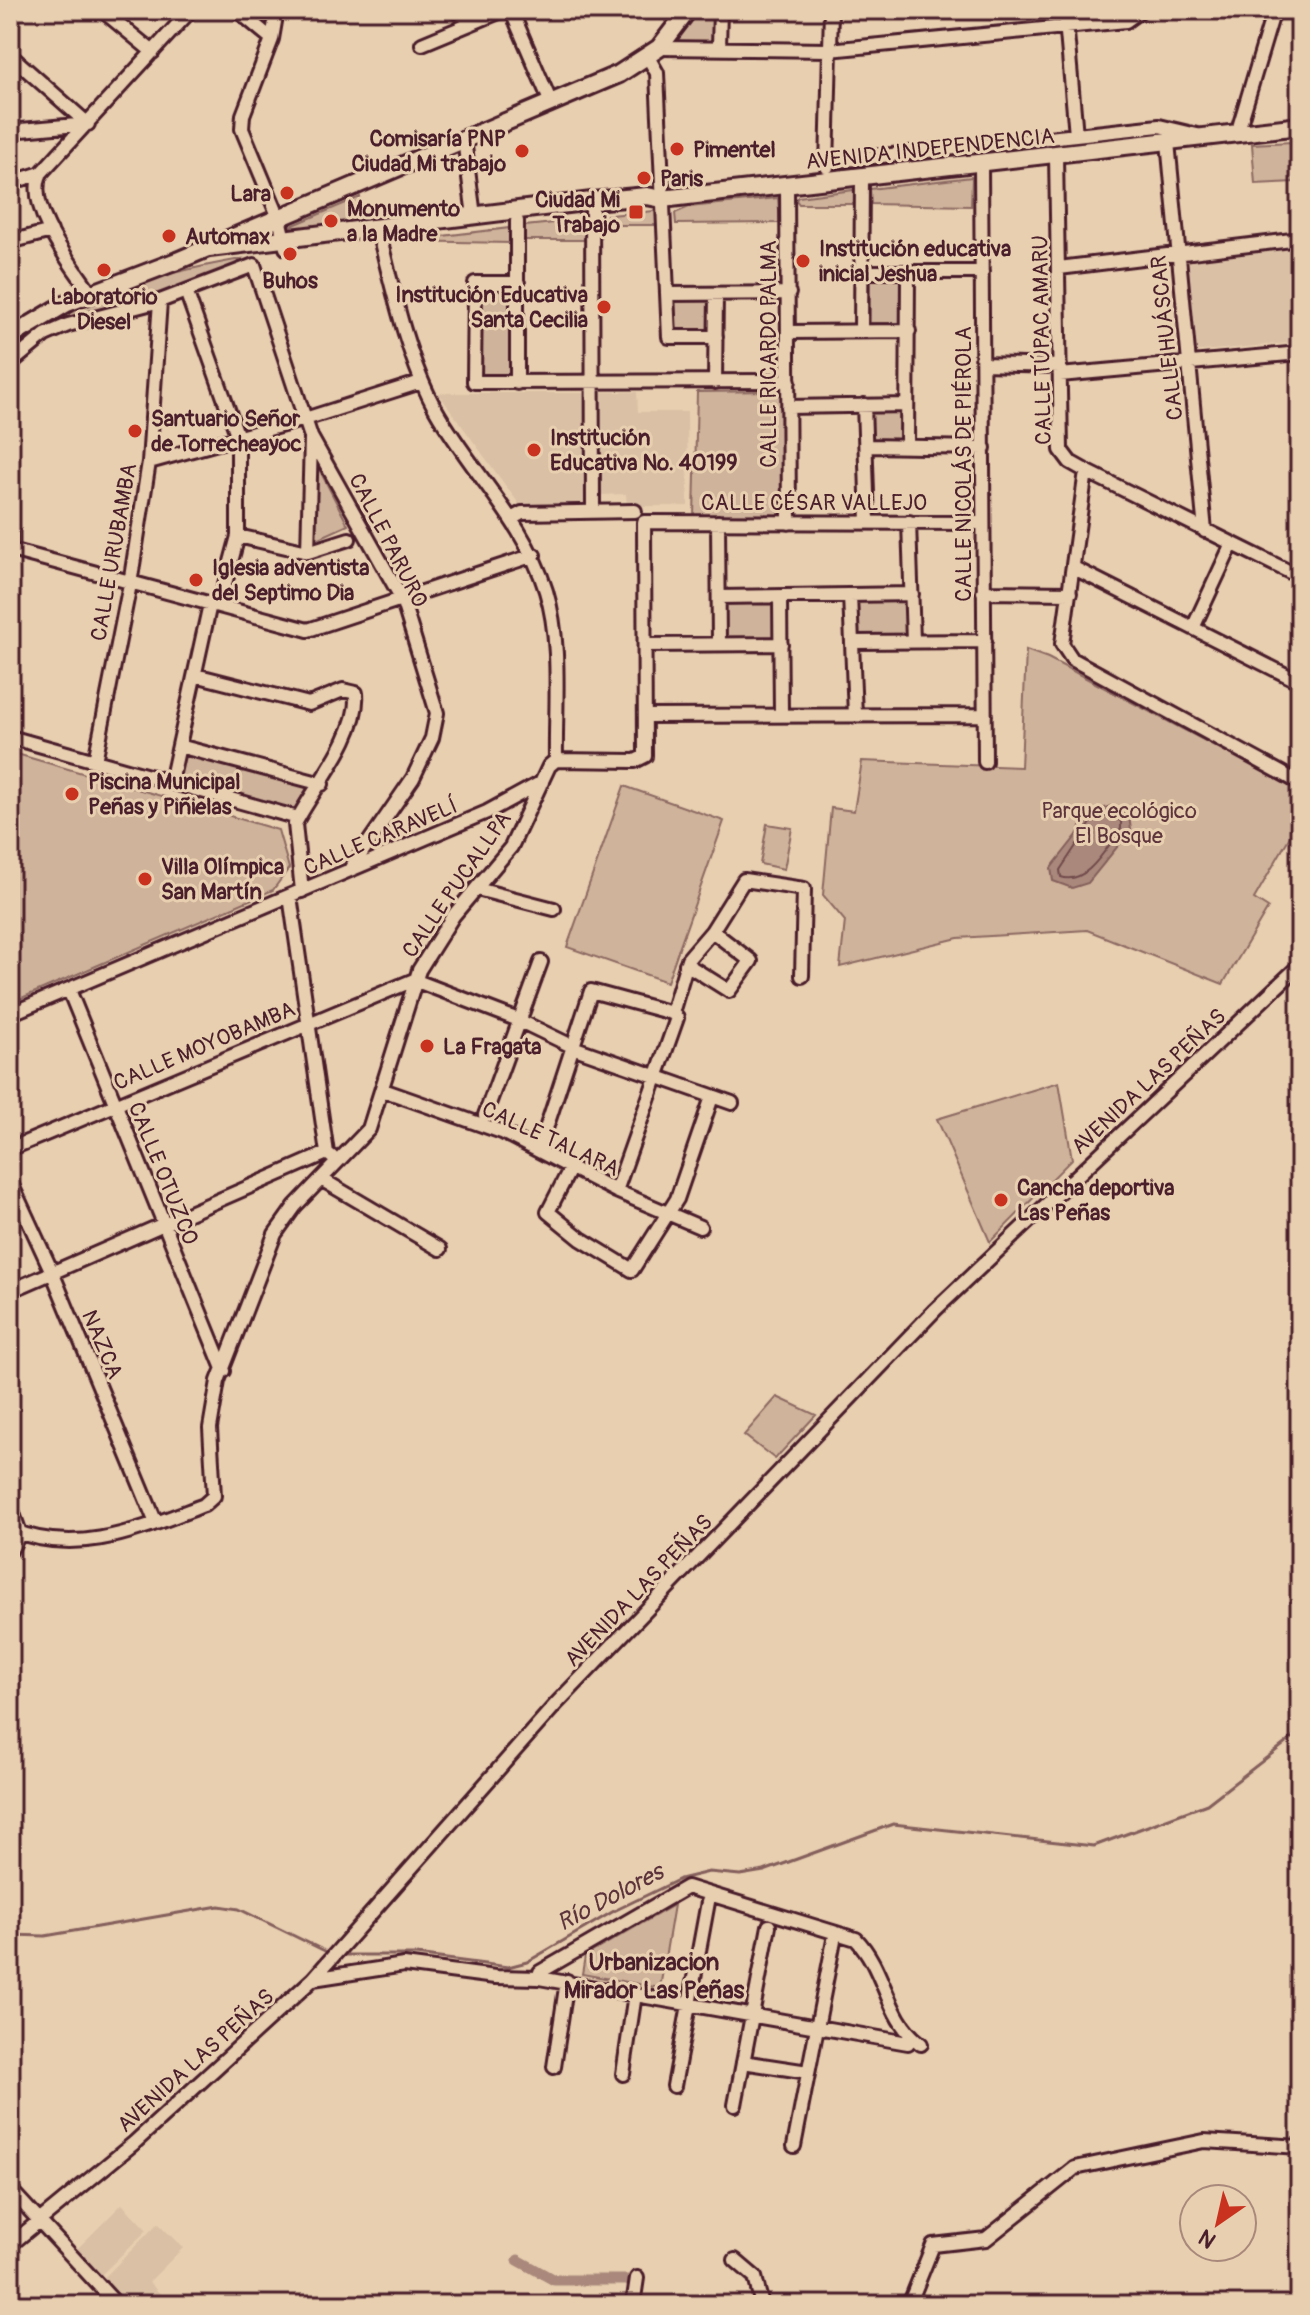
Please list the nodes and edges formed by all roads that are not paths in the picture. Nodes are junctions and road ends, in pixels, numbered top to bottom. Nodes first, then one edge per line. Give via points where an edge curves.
1 (102, 10) edge
2 (191, 10) edge
3 (237, 10) edge
4 (277, 10) edge
5 (453, 10) edge
6 (504, 10) edge
7 (511, 10) edge
8 (688, 10) edge
9 (720, 10) edge
10 (831, 10) edge
11 (1065, 10) edge
12 (1141, 10) edge
13 (1274, 10) edge
14 (475, 22) junction
15 (1066, 27) junction
16 (272, 39) junction
17 (422, 44) dead end
18 (719, 47) junction
19 (829, 50) junction
20 (153, 52) junction
21 (654, 53) junction
22 (10, 55) edge
23 (551, 103) junction
24 (88, 124) junction
25 (1300, 126) edge
26 (10, 131) edge
27 (1237, 134) junction
28 (1076, 135) junction
29 (1204, 137) junction
30 (464, 139) junction
31 (1168, 142) junction
32 (1056, 156) junction
33 (827, 162) junction
34 (981, 165) junction
35 (41, 173) junction
36 (862, 178) junction
37 (827, 182) junction
38 (10, 183) edge
39 (787, 186) junction
40 (662, 199) junction
41 (592, 207) junction
42 (474, 216) junction
43 (279, 218) junction
44 (517, 221) junction
45 (51, 231) junction
46 (379, 231) junction
47 (1300, 239) edge
48 (10, 242) edge
49 (285, 243) junction
50 (209, 248) junction
51 (1178, 256) junction
52 (177, 261) junction
53 (1059, 268) junction
54 (862, 272) junction
55 (908, 272) junction
56 (982, 272) junction
57 (518, 283) junction
58 (186, 291) junction
59 (91, 293) junction
60 (789, 293) junction
61 (668, 294) junction
62 (716, 294) junction
63 (160, 301) junction
64 (861, 331) junction
65 (909, 331) junction
66 (789, 332) junction
67 (10, 337) edge
68 (716, 337) junction
69 (1300, 353) edge
70 (10, 364) edge
71 (983, 364) junction
72 (1189, 364) junction
73 (1060, 370) junction
74 (789, 381) junction
75 (421, 382) junction
76 (715, 382) junction
77 (517, 383) junction
78 (593, 383) junction
79 (864, 405) junction
80 (907, 405) junction
81 (788, 407) junction
82 (305, 419) junction
83 (238, 437) junction
84 (311, 437) junction
85 (866, 446) junction
86 (907, 447) junction
87 (984, 448) junction
88 (149, 462) junction
89 (1086, 471) junction
90 (10, 494) edge
91 (593, 510) junction
92 (635, 511) dead end
93 (511, 519) junction
94 (718, 522) junction
95 (868, 522) junction
96 (909, 522) junction
97 (789, 523) junction
98 (983, 523) junction
99 (1205, 531) junction
100 (238, 536) junction
101 (349, 539) dead end
102 (1232, 544) junction
103 (308, 552) junction
104 (10, 553) edge
105 (534, 555) junction
106 (1074, 568) junction
107 (1300, 577) edge
108 (130, 584) junction
109 (983, 592) junction
110 (1070, 593) junction
111 (912, 594) junction
112 (850, 595) junction
113 (719, 597) junction
114 (780, 597) junction
115 (402, 599) junction
116 (214, 605) junction
117 (1193, 628) junction
118 (913, 641) junction
119 (985, 641) junction
120 (853, 642) junction
121 (719, 644) junction
122 (781, 644) junction
123 (647, 645) junction
124 (195, 675) junction
125 (1300, 682) edge
126 (781, 714) junction
127 (855, 715) junction
128 (985, 715) junction
129 (645, 716) junction
130 (10, 737) edge
131 (179, 746) junction
132 (556, 760) junction
133 (95, 761) junction
134 (985, 762) dead end
135 (171, 782) junction
136 (542, 782) junction
137 (1300, 783) edge
138 (322, 784) junction
139 (298, 818) junction
140 (351, 868) junction
141 (477, 889) junction
142 (296, 894) junction
143 (554, 909) dead end
144 (712, 931) junction
145 (541, 962) dead end
146 (686, 964) junction
147 (1300, 965) edge
148 (802, 976) dead end
149 (414, 980) junction
150 (69, 990) junction
151 (672, 1013) junction
152 (10, 1014) edge
153 (519, 1022) junction
154 (308, 1023) junction
155 (573, 1046) junction
156 (655, 1077) junction
157 (383, 1090) junction
158 (712, 1097) junction
159 (732, 1103) dead end
160 (115, 1104) junction
161 (485, 1115) dead end
162 (10, 1149) edge
163 (539, 1150) junction
164 (327, 1153) junction
165 (337, 1162) junction
166 (571, 1167) junction
167 (321, 1179) junction
168 (10, 1181) edge
169 (616, 1191) junction
170 (668, 1214) junction
171 (162, 1223) junction
172 (700, 1227) dead end
173 (440, 1249) dead end
174 (52, 1272) junction
175 (10, 1291) edge
176 (224, 1371) junction
177 (10, 1505) edge
178 (156, 1523) junction
179 (15, 1531) edge
180 (10, 1551) edge
181 (708, 1902) dead end
182 (769, 1926) dead end
183 (834, 1940) dead end
184 (539, 1978) junction
185 (313, 1979) junction
186 (567, 1981) junction
187 (635, 1994) junction
188 (689, 2003) junction
189 (752, 2015) junction
190 (817, 2027) junction
191 (743, 2062) junction
192 (554, 2067) dead end
193 (808, 2072) junction
194 (623, 2074) dead end
195 (674, 2086) dead end
196 (735, 2105) dead end
197 (794, 2146) dead end
198 (1300, 2147) edge
199 (10, 2189) edge
200 (41, 2222) junction
201 (10, 2245) edge
202 (735, 2260) dead end
203 (637, 2278) dead end
204 (115, 2304) edge
205 (633, 2305) edge
206 (762, 2305) edge
207 (909, 2305) edge

1 - 20 street
2 - 20 street
3 - 16 street
4 - 16 street
5 - 14 street
6 - 14 street
7 - 23 street
8 - 21 main road
9 - 18 street
10 - 19 street
11 - 15 street
12 - 15 street via 1126,21
13 - 27 street
14 - 17 street
15 - 19 street
15 - 28 street
16 - 43 street via 242,129
18 - 19 street
18 - 21 street
19 - 33 street
20 - 24 street
21 - 23 main road
21 - 40 street
22 - 24 street
23 - 30 main road
24 - 26 street
24 - 35 street
25 - 27 main road, AVENIDA INDEPENDENCIA
27 - 29 main road, AVENIDA INDEPENDENCIA
28 - 29 street via 1159,126
28 - 33 street
29 - 31 main road, AVENIDA INDEPENDENCIA
30 - 42 street
30 - 43 main road
31 - 32 main road, AVENIDA INDEPENDENCIA
31 - 51 street, CALLE HUÁSCAR
32 - 34 main road, AVENIDA INDEPENDENCIA
32 - 53 street, CALLE TÚPAC AMARU
33 - 37 street
34 - 36 main road, AVENIDA INDEPENDENCIA
34 - 56 street, CALLE NICOLÁS DE PIÉROLA
35 - 38 street
35 - 45 street via 35,191
36 - 37 main road, AVENIDA INDEPENDENCIA
36 - 54 street
37 - 39 main road, AVENIDA INDEPENDENCIA
39 - 40 main road, AVENIDA INDEPENDENCIA
39 - 60 street, CALLE RICARDO PALMA
40 - 41 main road, AVENIDA INDEPENDENCIA via 647,196
40 - 61 street
41 - 42 main road, AVENIDA INDEPENDENCIA
41 - 44 main road, AVENIDA INDEPENDENCIA
41 - 78 street
42 - 46 main road, AVENIDA INDEPENDENCIA
43 - 49 street
43 - 50 main road
44 - 46 main road, AVENIDA INDEPENDENCIA
44 - 57 street
45 - 48 street
45 - 59 street
46 - 49 main road, AVENIDA INDEPENDENCIA
46 - 75 street
47 - 51 street
49 - 50 main road, AVENIDA INDEPENDENCIA
49 - 52 main road, AVENIDA INDEPENDENCIA
50 - 52 main road
51 - 53 street
51 - 72 street, CALLE HUÁSCAR
52 - 59 main road
53 - 73 street, CALLE TÚPAC AMARU
54 - 55 street
54 - 64 street
55 - 56 street
55 - 65 street
56 - 71 street, CALLE NICOLÁS DE PIÉROLA
57 - 77 street
57 - 77 street via 475,283 474,382
58 - 63 street
58 - 82 street, CALLE PARURO via 254,265
58 - 83 street
59 - 67 main road
60 - 62 street
60 - 66 street, CALLE RICARDO PALMA
61 - 62 street
61 - 68 street via 669,337
62 - 68 street
63 - 70 street via 68,325 45,335
63 - 88 street, CALLE URUBAMBA
64 - 65 street
64 - 66 street
65 - 80 street
66 - 74 street, CALLE RICARDO PALMA
68 - 76 street
69 - 72 street
71 - 73 street
71 - 87 street, CALLE NICOLÁS DE PIÉROLA
72 - 73 street
72 - 99 street, CALLE HUÁSCAR
73 - 89 street, CALLE TÚPAC AMARU via 1061,450
74 - 76 street
74 - 81 street, CALLE RICARDO PALMA
75 - 82 street
75 - 93 street
76 - 78 street
77 - 78 street
78 - 91 street
79 - 80 street
79 - 81 street
79 - 85 street
80 - 86 street
81 - 97 street, CALLE RICARDO PALMA
82 - 83 street
82 - 84 street, CALLE PARURO
83 - 88 street
83 - 100 street
84 - 103 street
84 - 115 street, CALLE PARURO
85 - 86 street
85 - 95 street
86 - 87 street
87 - 98 street, CALLE NICOLÁS DE PIÉROLA
88 - 108 street, CALLE URUBAMBA
89 - 99 street
89 - 106 street
90 - 104 street
91 - 92 street
91 - 93 street via 522,513
93 - 105 street
94 - 97 street, CALLE CÉSAR VALLEJO
94 - 113 street
94 - 123 street, CALLE CÉSAR VALLEJO via 644,522
95 - 96 street, CALLE CÉSAR VALLEJO
95 - 97 street, CALLE CÉSAR VALLEJO
96 - 98 street, CALLE CÉSAR VALLEJO
96 - 111 street
98 - 109 street, CALLE NICOLÁS DE PIÉROLA
99 - 102 street
100 - 103 street
100 - 116 street
101 - 103 street
102 - 107 street
102 - 117 street
104 - 108 street
105 - 115 street
105 - 132 street via 554,637
106 - 110 street
106 - 117 street
108 - 116 street
108 - 133 street, CALLE URUBAMBA
109 - 110 street
109 - 119 street, CALLE NICOLÁS DE PIÉROLA
110 - 137 street via 1062,644 1072,659
111 - 112 street
111 - 118 street
112 - 114 street
112 - 120 street
113 - 114 street
113 - 121 street
114 - 122 street
115 - 116 street via 308,630
115 - 140 street, CALLE PARURO via 437,713 413,778
116 - 124 street
117 - 125 street
118 - 119 street
118 - 120 street
119 - 128 street, CALLE NICOLÁS DE PIÉROLA
120 - 127 street
121 - 122 street
121 - 123 street
122 - 126 street
123 - 129 street
124 - 131 street
124 - 138 street via 309,704 343,690 356,693 354,714
126 - 127 street
126 - 129 street
127 - 128 street
128 - 134 street, CALLE NICOLÁS DE PIÉROLA
129 - 132 street via 645,756 635,761
130 - 133 street
131 - 135 street
131 - 138 street
132 - 136 street, CALLE PUCALLPA
133 - 135 street
135 - 139 street
136 - 140 street, CALLE CARAVELÍ via 487,812
136 - 141 street, CALLE PUCALLPA via 511,847
138 - 139 street
139 - 142 street
140 - 142 street, CALLE CARAVELÍ
141 - 143 street
141 - 149 street, CALLE PUCALLPA via 438,937
142 - 150 street, CALLE CARAVELÍ
142 - 154 street
144 - 146 street
144 - 146 street via 751,961 729,991
144 - 148 street via 744,880 804,889
145 - 153 street
146 - 151 street
147 - 185 street, AVENIDA LAS PEÑAS via 935,1310 556,1704
149 - 153 street
149 - 154 street, CALLE MOYOBAMBA
149 - 157 street, CALLE PUCALLPA
150 - 152 street, CALLE CARAVELÍ
150 - 160 street, CALLE OTUZCO
151 - 155 street via 592,990
151 - 156 street via 677,1018
153 - 155 street
153 - 161 street
154 - 160 street, CALLE MOYOBAMBA
154 - 164 street
155 - 156 street
155 - 163 street
156 - 158 street
156 - 169 street
157 - 163 street, CALLE TALARA
157 - 165 street, CALLE PUCALLPA via 369,1129
158 - 159 street
158 - 170 street
160 - 162 street, CALLE MOYOBAMBA
160 - 171 street, CALLE OTUZCO
163 - 166 street, CALLE TALARA
164 - 165 street
164 - 171 street
165 - 167 street, CALLE PUCALLPA
166 - 169 street, CALLE TALARA
166 - 170 street via 548,1212 632,1270
167 - 173 street
167 - 176 street, CALLE PUCALLPA via 275,1234
168 - 174 street, NAZCA
169 - 170 street, CALLE TALARA
170 - 172 street, CALLE TALARA
171 - 174 street
171 - 176 street, CALLE OTUZCO
174 - 175 street
174 - 178 street, NAZCA
176 - 178 street, CALLE PUCALLPA via 210,1428 214,1496
177 - 179 street
178 - 179 street via 96,1540 63,1542
179 - 180 street
181 - 188 street
182 - 189 street
183 - 190 street
184 - 185 street via 404,1965
184 - 186 street
184 - 190 street via 540,1972 687,1887 856,1939 870,1953 903,2032 915,2044
185 - 200 street, AVENIDA LAS PEÑAS
186 - 187 street
186 - 192 street
187 - 188 street
187 - 194 street
188 - 189 street
188 - 195 street
189 - 190 street
189 - 191 street
190 - 193 street
191 - 193 street
191 - 196 street
193 - 197 street
198 - 207 street via 1204,2141 1075,2168 986,2239 933,2245
199 - 200 street
200 - 201 street, AVENIDA LAS PEÑAS
200 - 204 street
202 - 206 street via 755,2277
203 - 205 street

